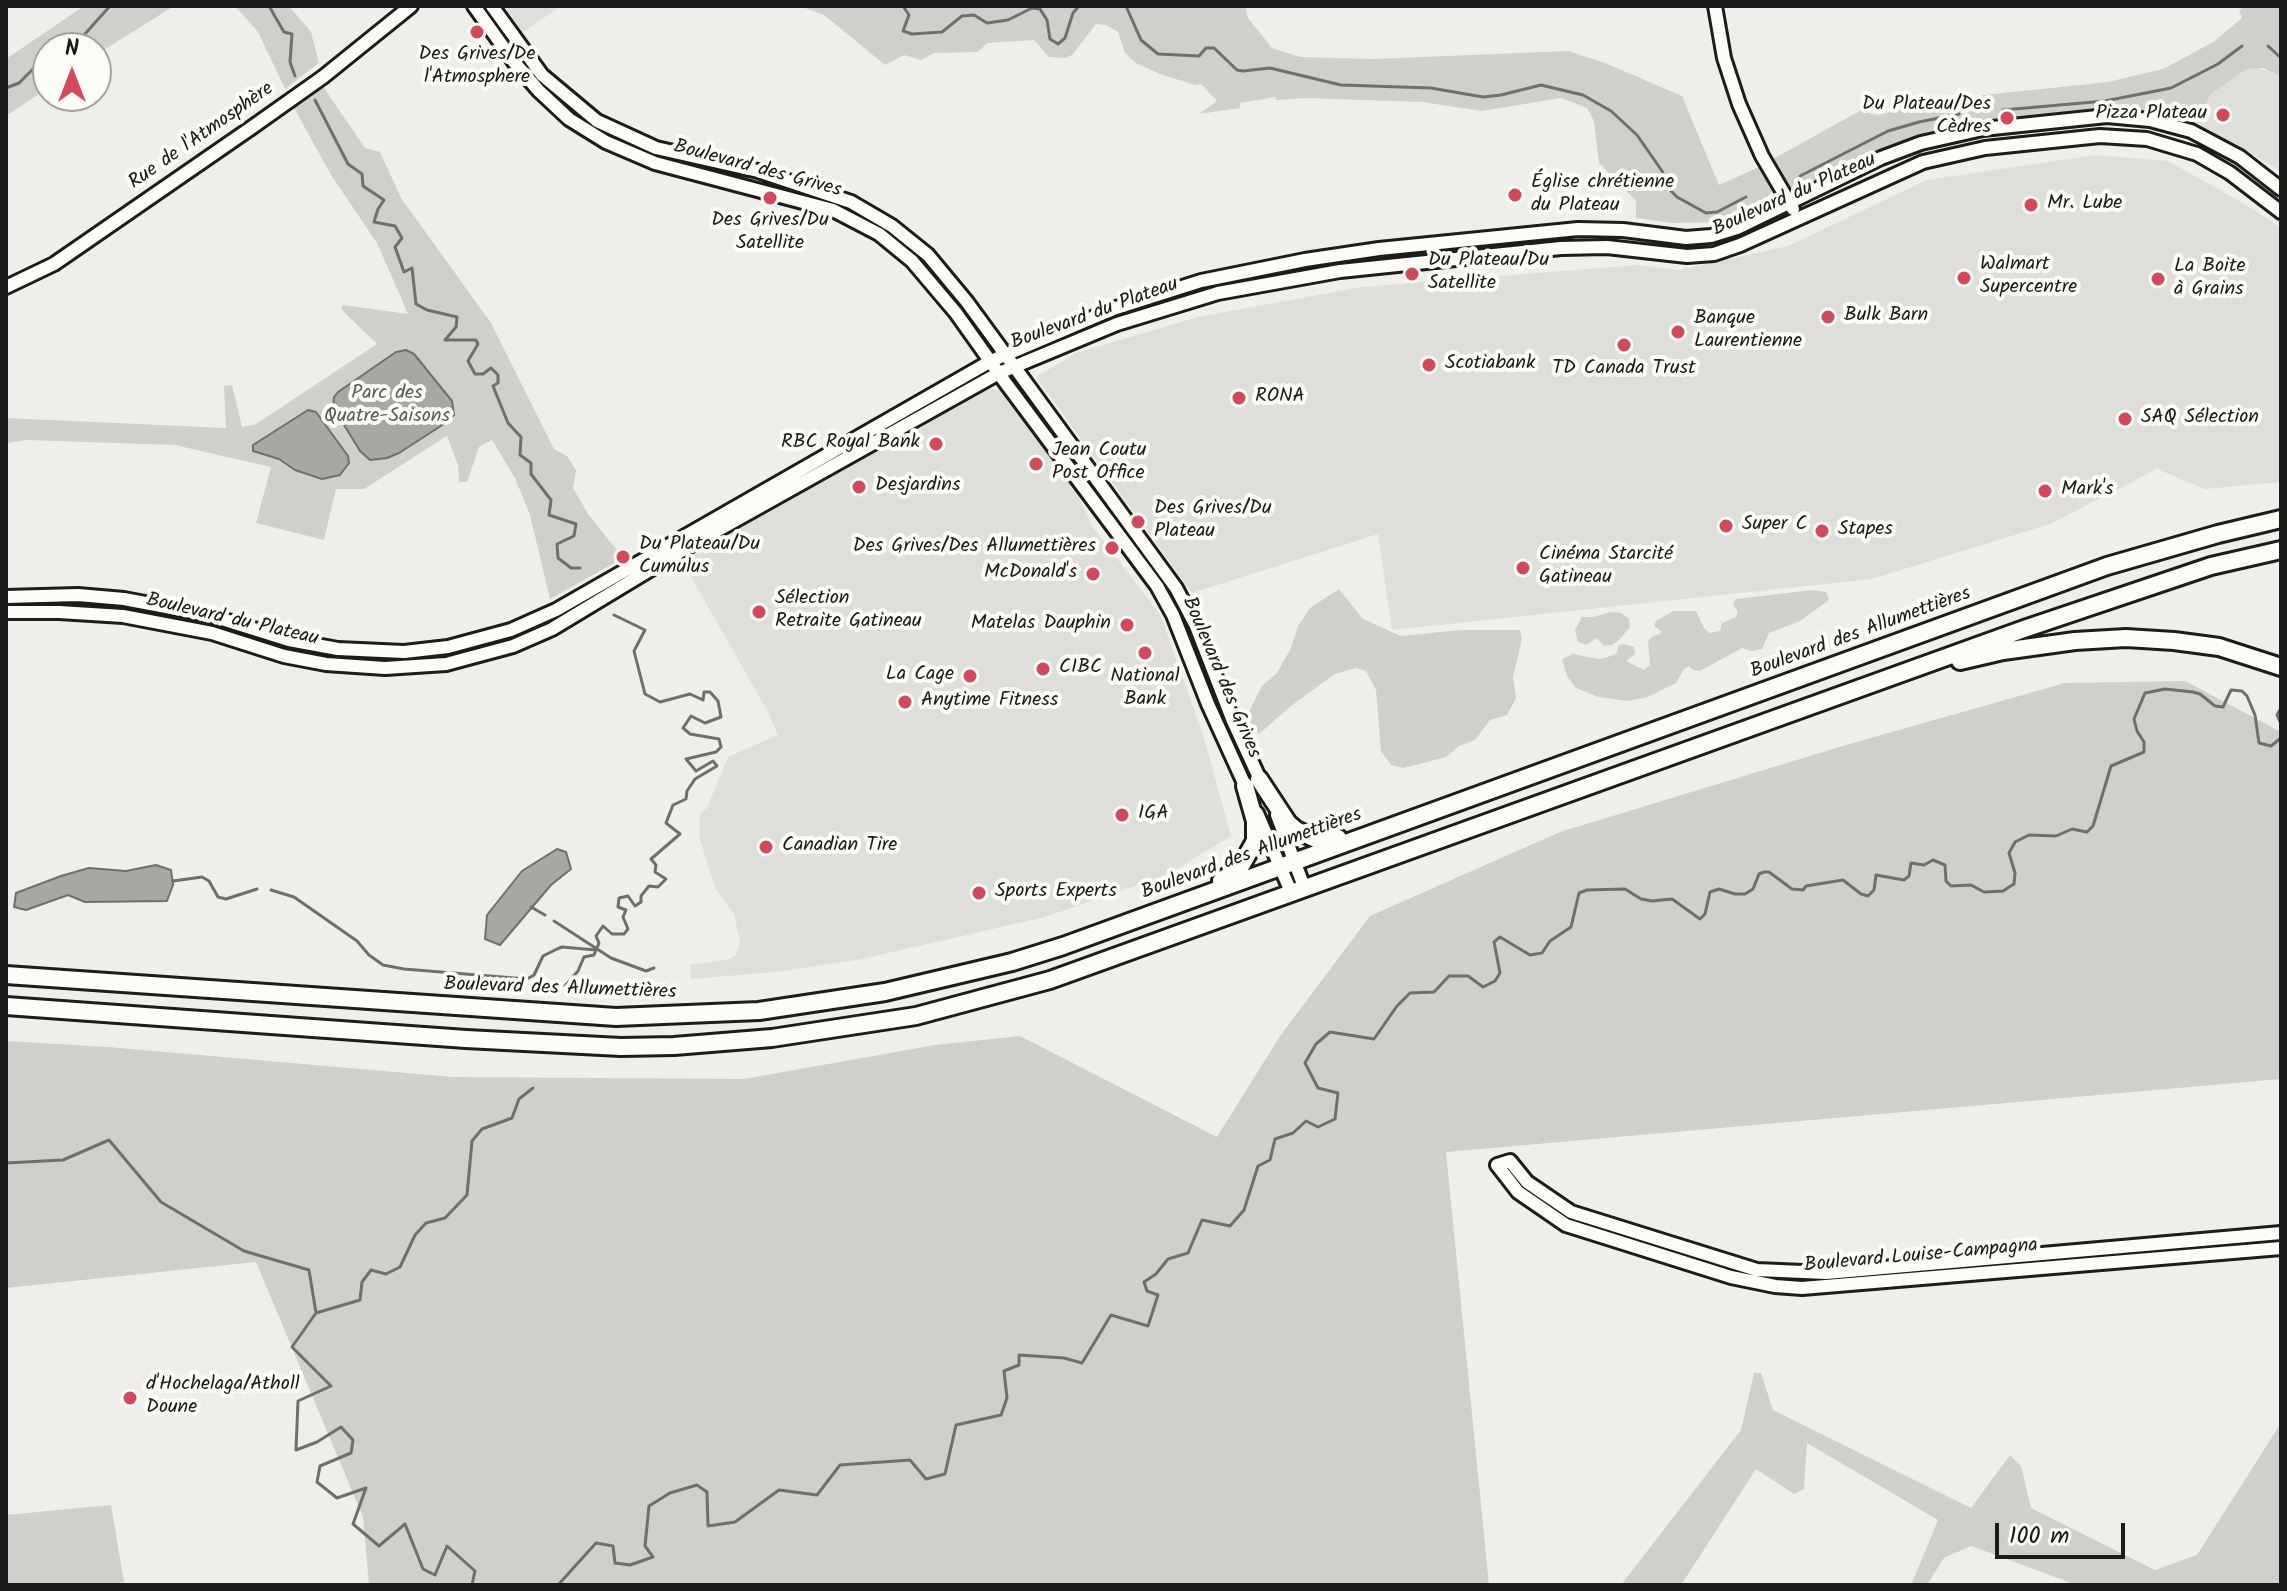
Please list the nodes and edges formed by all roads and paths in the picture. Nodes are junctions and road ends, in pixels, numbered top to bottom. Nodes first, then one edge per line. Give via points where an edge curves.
1 (411, 6) edge
2 (474, 6) edge
3 (492, 6) edge
4 (1715, 6) edge
5 (519, 58) junction
6 (608, 136) junction
7 (2281, 189) edge
8 (1790, 203) junction
9 (2281, 212) edge
10 (1800, 218) junction
11 (6, 287) edge
12 (1005, 355) junction
13 (991, 361) junction
14 (1013, 366) junction
15 (999, 373) junction
16 (2281, 512) edge
17 (2281, 519) edge
18 (2281, 550) edge
19 (2107, 566) junction
20 (6, 597) edge
21 (186, 610) junction
22 (6, 612) edge
23 (182, 626) junction
24 (2281, 667) edge
25 (1679, 721) junction
26 (1760, 724) junction
27 (1688, 750) junction
28 (1252, 783) junction
29 (1402, 821) junction
30 (1288, 864) junction
31 (1298, 890) junction
32 (1186, 900) junction
33 (6, 975) edge
34 (29, 977) junction
35 (6, 1006) edge
36 (27, 1007) junction
37 (2281, 1233) edge
38 (2266, 1235) junction
39 (2164, 1242) junction
40 (2281, 1248) edge
41 (2267, 1249) junction
42 (2165, 1258) junction

1 - 11 main road, Rue de l'Atmosphère via 251,128 54,264
2 - 5 main road, Boulevard des Grives
3 - 5 main road, Boulevard des Grives
4 - 8 main road via 1739,104
5 - 6 main road, Boulevard des Grives
6 - 12 main road, Boulevard des Grives via 796,182 869,211 938,266
6 - 13 main road, Boulevard des Grives via 655,163 817,205 862,224 912,261
7 - 8 main road, Boulevard du Plateau via 2240,157 2191,131 2107,116 1942,137 1881,158
8 - 10 main road
8 - 12 main road, Boulevard du Plateau via 1737,228 1697,238 1578,229 1379,249 1267,267 1136,301
9 - 10 main road, Boulevard du Plateau via 2197,154 2164,142 2116,136 1952,154 1909,167
10 - 14 main road, Boulevard du Plateau via 1726,251 1701,256 1577,246 1340,271 1246,287 1137,316
12 - 13 main road, Boulevard du Plateau
12 - 14 main road, Boulevard des Grives
13 - 15 main road, Boulevard des Grives
13 - 21 main road, Boulevard du Plateau via 556,610 511,630 431,650 363,651 306,644
14 - 15 main road, Boulevard du Plateau
14 - 28 main road, Boulevard des Grives via 1176,588 1196,626
15 - 23 main road, Boulevard du Plateau via 552,629 513,646 432,666 362,667 297,659
15 - 28 main road, Boulevard des Grives via 1165,598 1208,704
16 - 19 highway
17 - 19 highway, Boulevard des Allumettières
18 - 26 highway via 2155,584
19 - 25 highway, Boulevard des Allumettières
20 - 21 main road, Boulevard du Plateau via 101,596
21 - 23 main road
22 - 23 main road, Boulevard du Plateau via 106,614
24 - 26 highway via 2219,647 2174,641 2075,641 1934,668
25 - 27 highway
25 - 29 highway, Boulevard des Allumettières
26 - 27 highway
27 - 31 highway
28 - 29 highway via 1288,823 1310,838 1331,840
28 - 30 main road, Boulevard des Grives
28 - 32 highway via 1256,833 1248,858 1233,873
29 - 30 highway, Boulevard des Allumettières
30 - 31 main road, Boulevard des Grives
30 - 32 highway, Boulevard des Allumettières
31 - 36 highway via 1050,980 964,1005 733,1042 621,1047
32 - 34 highway, Boulevard des Allumettières via 1063,946 927,984 715,1015 616,1017
33 - 34 highway, Boulevard des Allumettières
34 - 36 highway
35 - 36 highway
37 - 38 main road, Boulevard Louise-Campagna
38 - 39 main road, Boulevard Louise-Campagna
38 - 41 main road
39 - 42 main road
39 - 42 main road, Boulevard Louise-Campagna via 1826,1273 1757,1270 1571,1212 1527,1182 1510,1161 1497,1165 1518,1192 1566,1225 1775,1286
40 - 41 main road, Boulevard Louise-Campagna
41 - 42 main road, Boulevard Louise-Campagna

